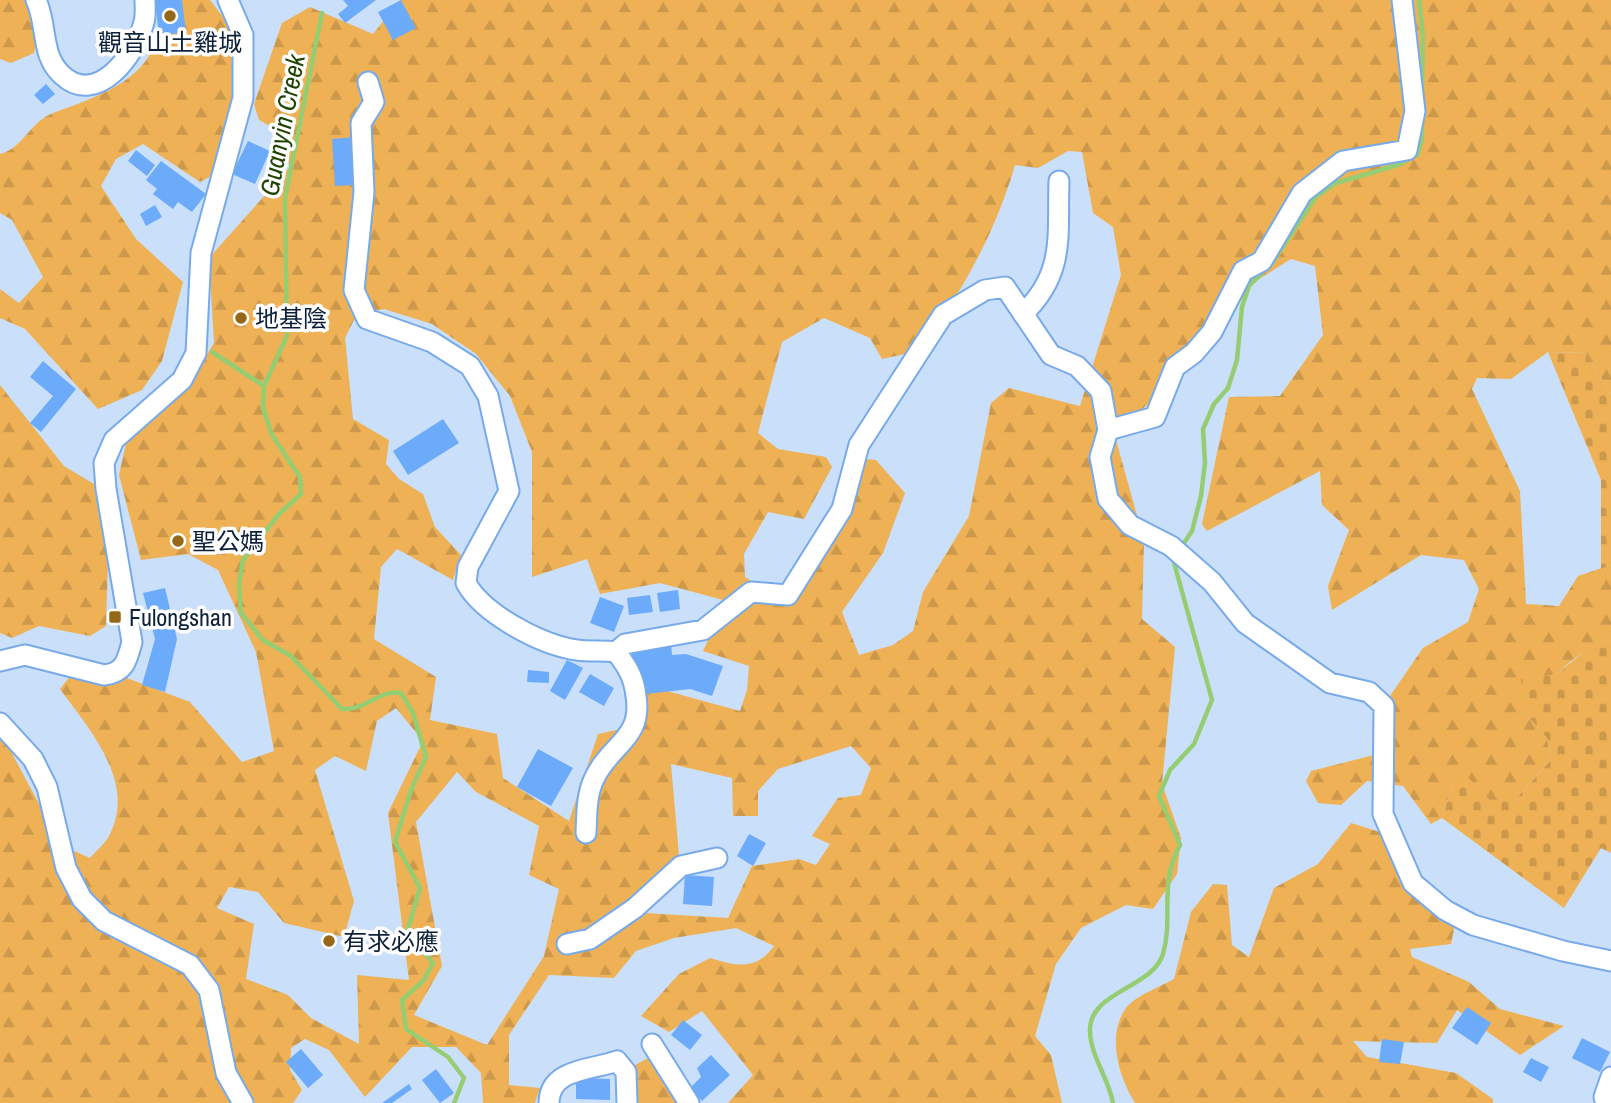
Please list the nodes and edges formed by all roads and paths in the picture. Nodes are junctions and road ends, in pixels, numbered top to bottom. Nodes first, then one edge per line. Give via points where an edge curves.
1 (36, 0) edge
2 (145, 0) edge
3 (229, 0) edge
4 (1402, 0) edge
5 (368, 82) dead end
6 (1059, 181) dead end
7 (1023, 314) junction
8 (1108, 430) junction
9 (616, 652) junction
10 (0, 661) edge
11 (0, 723) edge
12 (586, 833) dead end
13 (718, 858) dead end
14 (567, 944) dead end
15 (1611, 961) edge
16 (652, 1044) dead end
17 (1611, 1077) edge
18 (243, 1103) edge
19 (549, 1103) edge
20 (626, 1103) edge
21 (689, 1103) edge
22 (1606, 1103) edge

1 - 2 street via 48,58 62,76 79,86 112,76 144,22
3 - 10 street via 243,35 243,98 201,253 197,353 182,380 114,440 104,463 132,642 125,666 116,674 104,675 25,655
4 - 8 street via 1415,111 1407,150 1343,161 1302,193 1262,261 1243,271 1212,332 1175,367 1155,417
5 - 9 street via 374,102 361,122 364,191 354,290 367,319 432,342 470,366 488,396 509,491 468,567 466,583 486,610 548,642 577,650
6 - 7 street via 1057,261 1043,295
7 - 8 street via 1051,355 1077,366 1101,391
7 - 9 street via 1004,287 985,290 943,315 859,445 842,509 788,595 751,592 703,630 625,644
8 - 15 street via 1100,457 1108,499 1130,525 1178,552 1212,582 1245,623 1330,683 1369,692 1384,706 1383,814 1413,883 1445,910 1473,925
9 - 12 street via 630,669 639,715 634,729 594,778
11 - 18 street via 33,759 47,787 66,869 82,899 104,921 190,965 209,990 226,1073
13 - 14 street via 681,866 635,908 590,939
16 - 21 street
17 - 22 street
19 - 20 street via 553,1087 563,1075 617,1061 626,1072

